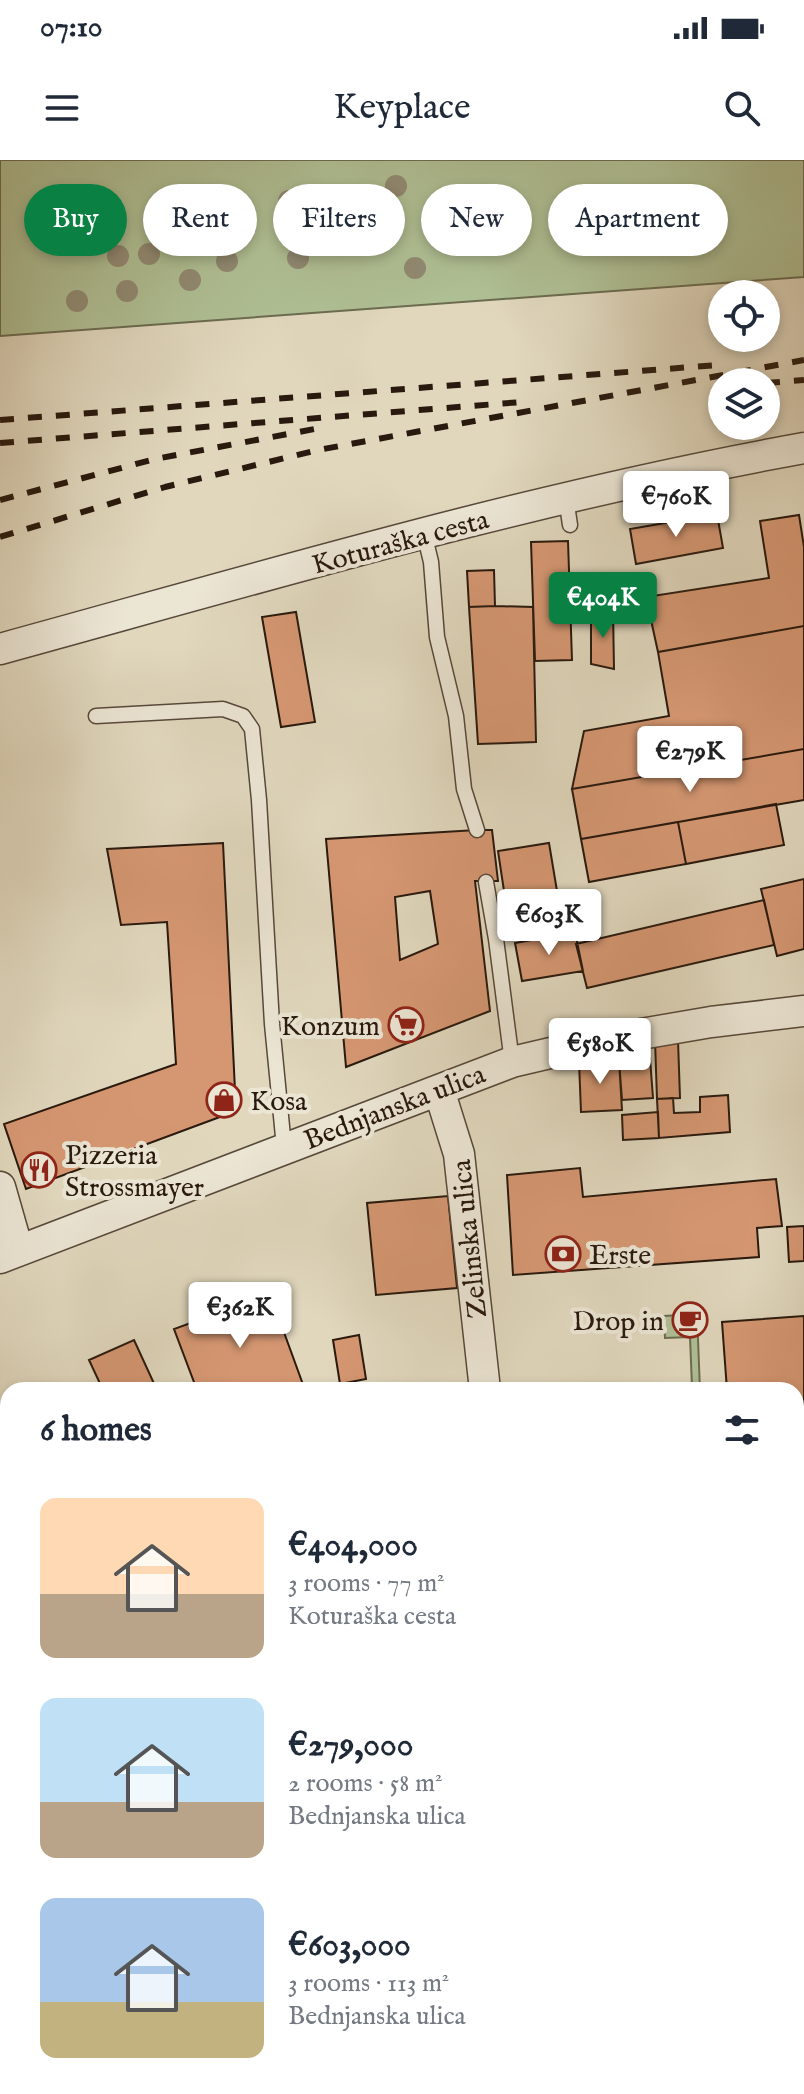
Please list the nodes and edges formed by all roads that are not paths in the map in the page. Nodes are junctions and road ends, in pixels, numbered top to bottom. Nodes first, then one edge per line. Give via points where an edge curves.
1 (804, 448) edge
2 (424, 533) junction
3 (0, 649) edge
4 (96, 716) dead end
5 (477, 830) dead end
6 (486, 882) dead end
7 (804, 1011) edge
8 (512, 1062) junction
9 (439, 1090) junction
10 (284, 1147) junction
11 (0, 1187) edge
12 (9, 1254) edge
13 (485, 1382) edge

1 - 2 street, Koturaška cesta via 685,471 568,511
2 - 3 street, Koturaška cesta
2 - 5 lane via 464,789
4 - 10 lane via 223,709 243,716 252,729
6 - 8 lane via 489,940
7 - 8 street, Bednjanska ulica via 606,1040
8 - 9 street, Bednjanska ulica
9 - 10 street, Bednjanska ulica
9 - 13 street, Zelinska ulica via 459,1154 483,1310
10 - 12 street, Bednjanska ulica
11 - 12 street

